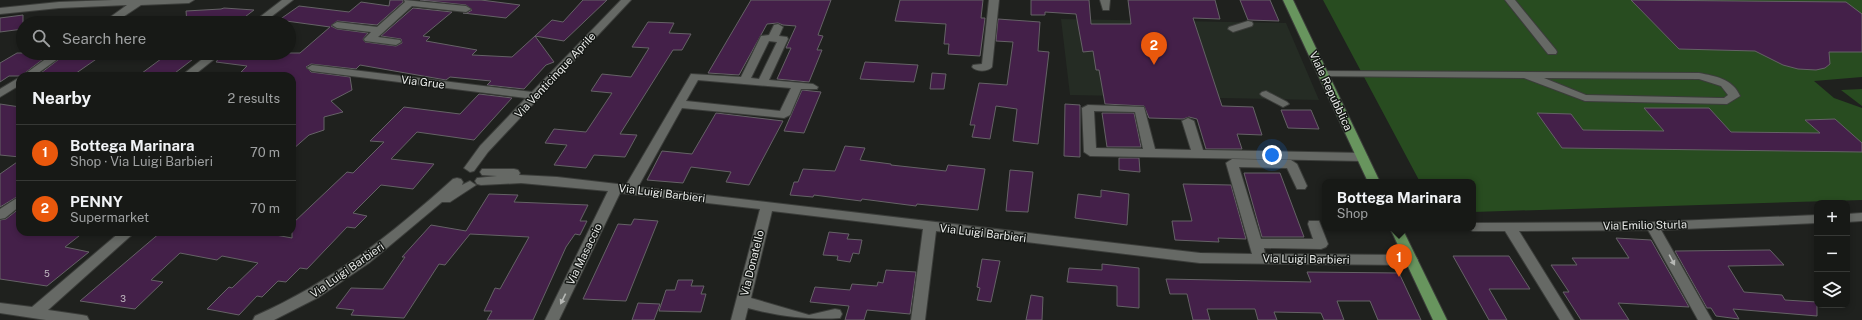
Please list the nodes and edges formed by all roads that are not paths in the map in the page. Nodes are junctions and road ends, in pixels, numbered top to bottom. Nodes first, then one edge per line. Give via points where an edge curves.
1 (190, 0) edge
2 (288, 0) edge
3 (626, 0) edge
4 (994, 0) edge
5 (1288, 0) edge
6 (1510, 0) edge
7 (138, 2) junction
8 (410, 2) edge
9 (466, 9) dead end
10 (0, 11) edge
11 (117, 16) edge
12 (266, 16) edge
13 (1248, 24) dead end
14 (337, 25) dead end
15 (778, 28) dead end
16 (1233, 29) dead end
17 (379, 30) junction
18 (774, 39) junction
19 (396, 42) dead end
20 (1552, 52) dead end
21 (51, 60) edge
22 (208, 60) edge
23 (977, 67) dead end
24 (312, 68) dead end
25 (33, 72) edge
26 (191, 72) edge
27 (1323, 74) junction
28 (1528, 76) junction
29 (744, 81) junction
30 (16, 83) edge
31 (762, 83) junction
32 (797, 86) junction
33 (813, 87) dead end
34 (0, 94) edge
35 (1266, 94) dead end
36 (535, 96) junction
37 (678, 104) junction
38 (1283, 104) dead end
39 (1188, 121) dead end
40 (1150, 153) junction
41 (1198, 154) junction
42 (1362, 157) junction
43 (478, 175) junction
44 (1373, 179) edge
45 (457, 182) junction
46 (1301, 186) dead end
47 (616, 188) junction
48 (630, 189) junction
49 (16, 203) edge
50 (767, 206) junction
51 (428, 209) junction
52 (0, 215) edge
53 (1814, 219) edge
54 (1314, 224) dead end
55 (1652, 226) junction
56 (930, 227) junction
57 (1476, 227) edge
58 (1510, 228) junction
59 (1397, 231) edge
60 (123, 236) edge
61 (1256, 243) junction
62 (1260, 258) junction
63 (1411, 260) junction
64 (742, 301) junction
65 (0, 308) edge
66 (36, 312) junction
67 (835, 314) dead end
68 (82, 320) edge
69 (260, 320) edge
70 (552, 320) edge
71 (738, 320) edge
72 (918, 320) edge
73 (1440, 320) edge
74 (1566, 320) edge
75 (1705, 320) edge

1 - 7 street
2 - 12 street
3 - 36 street, Via Venticinque Aprile
4 - 23 street via 987,67
5 - 27 main road, Viale Repubblica
6 - 20 street
7 - 10 street via 59,5
7 - 11 street
8 - 9 street
8 - 17 street
13 - 16 street
14 - 17 street
15 - 18 street
17 - 19 street via 369,39
18 - 29 street via 765,38
18 - 31 street via 783,39
21 - 25 street
22 - 26 street
24 - 36 street, Via Grue
27 - 28 street
27 - 42 main road, Viale Repubblica
28 - 28 street via 1699,76 1724,84 1730,88 1734,96 1727,101 1585,98
29 - 31 street
29 - 37 street via 695,76
30 - 34 street
31 - 32 street
32 - 33 street
32 - 37 street via 784,115
35 - 38 street
36 - 43 street, Via Venticinque Aprile via 484,149
37 - 48 street
39 - 41 street
40 - 40 street via 1090,152 1088,108 1140,109
40 - 41 street
41 - 42 street
42 - 44 main road, Viale Repubblica
43 - 45 street via 460,184
43 - 45 street, Via Venticinque Aprile via 461,172
43 - 47 street, Via Luigi Barbieri via 557,180
43 - 51 street, Via Luigi Barbieri
45 - 51 street, Via Luigi Barbieri
46 - 61 street via 1291,164 1232,163
47 - 48 street, Via Luigi Barbieri
47 -> 70 street, Via Masaccio
48 - 50 street, Via Luigi Barbieri
49 - 52 street
50 - 56 street, Via Luigi Barbieri
50 - 64 street, Via Donatello
51 - 69 street, Via Luigi Barbieri via 337,279 289,309
53 - 55 street, Via Emilio Sturla
54 - 61 street via 1321,244
55 - 58 street, Via Emilio Sturla
55 -> 75 street
56 - 62 street, Via Luigi Barbieri via 1200,258
56 - 72 street
57 - 58 street, Via Emilio Sturla
58 - 74 street
59 - 63 main road
60 - 66 street
61 - 62 street
62 - 63 street, Via Luigi Barbieri
63 - 73 main road
64 - 67 street via 809,320
64 - 71 street, Via Donatello
65 - 66 street
66 - 68 street

